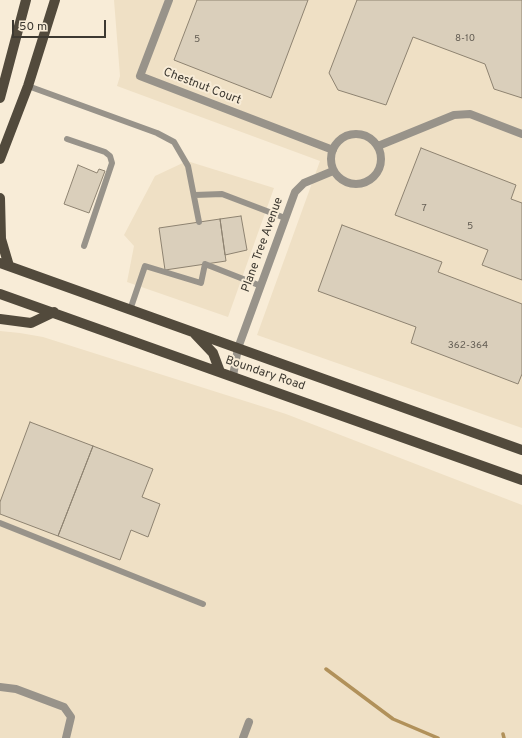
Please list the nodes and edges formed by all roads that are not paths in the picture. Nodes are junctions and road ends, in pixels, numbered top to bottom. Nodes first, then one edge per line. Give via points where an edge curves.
1 (26, 0) edge
2 (55, 0) edge
3 (169, 0) edge
4 (28, 86) junction
5 (0, 98) edge
6 (522, 134) edge
7 (67, 138) dead end
8 (378, 146) junction
9 (333, 150) junction
10 (0, 159) edge
11 (334, 171) junction
12 (195, 195) junction
13 (0, 198) edge
14 (285, 218) junction
15 (199, 222) dead end
16 (84, 246) dead end
17 (4, 265) edge
18 (260, 286) junction
19 (0, 294) edge
20 (130, 310) junction
21 (54, 312) junction
22 (0, 319) edge
23 (194, 332) junction
24 (238, 348) junction
25 (220, 372) junction
26 (233, 376) junction
27 (522, 450) edge
28 (522, 480) edge
29 (0, 524) edge
30 (203, 604) dead end
31 (0, 687) edge
32 (249, 722) dead end
33 (66, 738) edge
34 (243, 738) edge

1 - 5 main road
2 - 4 main road
3 - 9 street, Chestnut Court via 140,76
4 - 10 main road
4 - 12 lane via 157,133 174,142 188,166
6 - 8 street via 470,114 454,115
7 - 16 lane via 105,152 110,156 112,163
8 - 9 street via 370,138 353,134 337,142
8 - 11 street via 381,164 378,172 365,183 346,183
9 - 11 street via 331,162
11 - 14 street, Plane Tree Avenue via 304,184 295,192
12 - 14 lane via 222,194
12 - 15 lane
13 - 17 main road
14 - 18 street, Plane Tree Avenue
17 - 20 main road, Boundary Road
18 - 20 lane via 205,264 201,283 145,266
18 - 24 street, Plane Tree Avenue
19 - 21 main road, Boundary Road
20 - 23 main road, Boundary Road
21 - 22 main road via 31,323
21 - 25 main road, Boundary Road
23 - 24 main road, Boundary Road
23 - 25 main road via 213,353
24 - 26 street, Plane Tree Avenue
24 - 27 main road, Boundary Road
25 - 26 main road, Boundary Road
26 - 28 main road, Boundary Road
29 - 30 lane
31 - 33 street via 16,689 64,706 71,717
32 - 34 street

